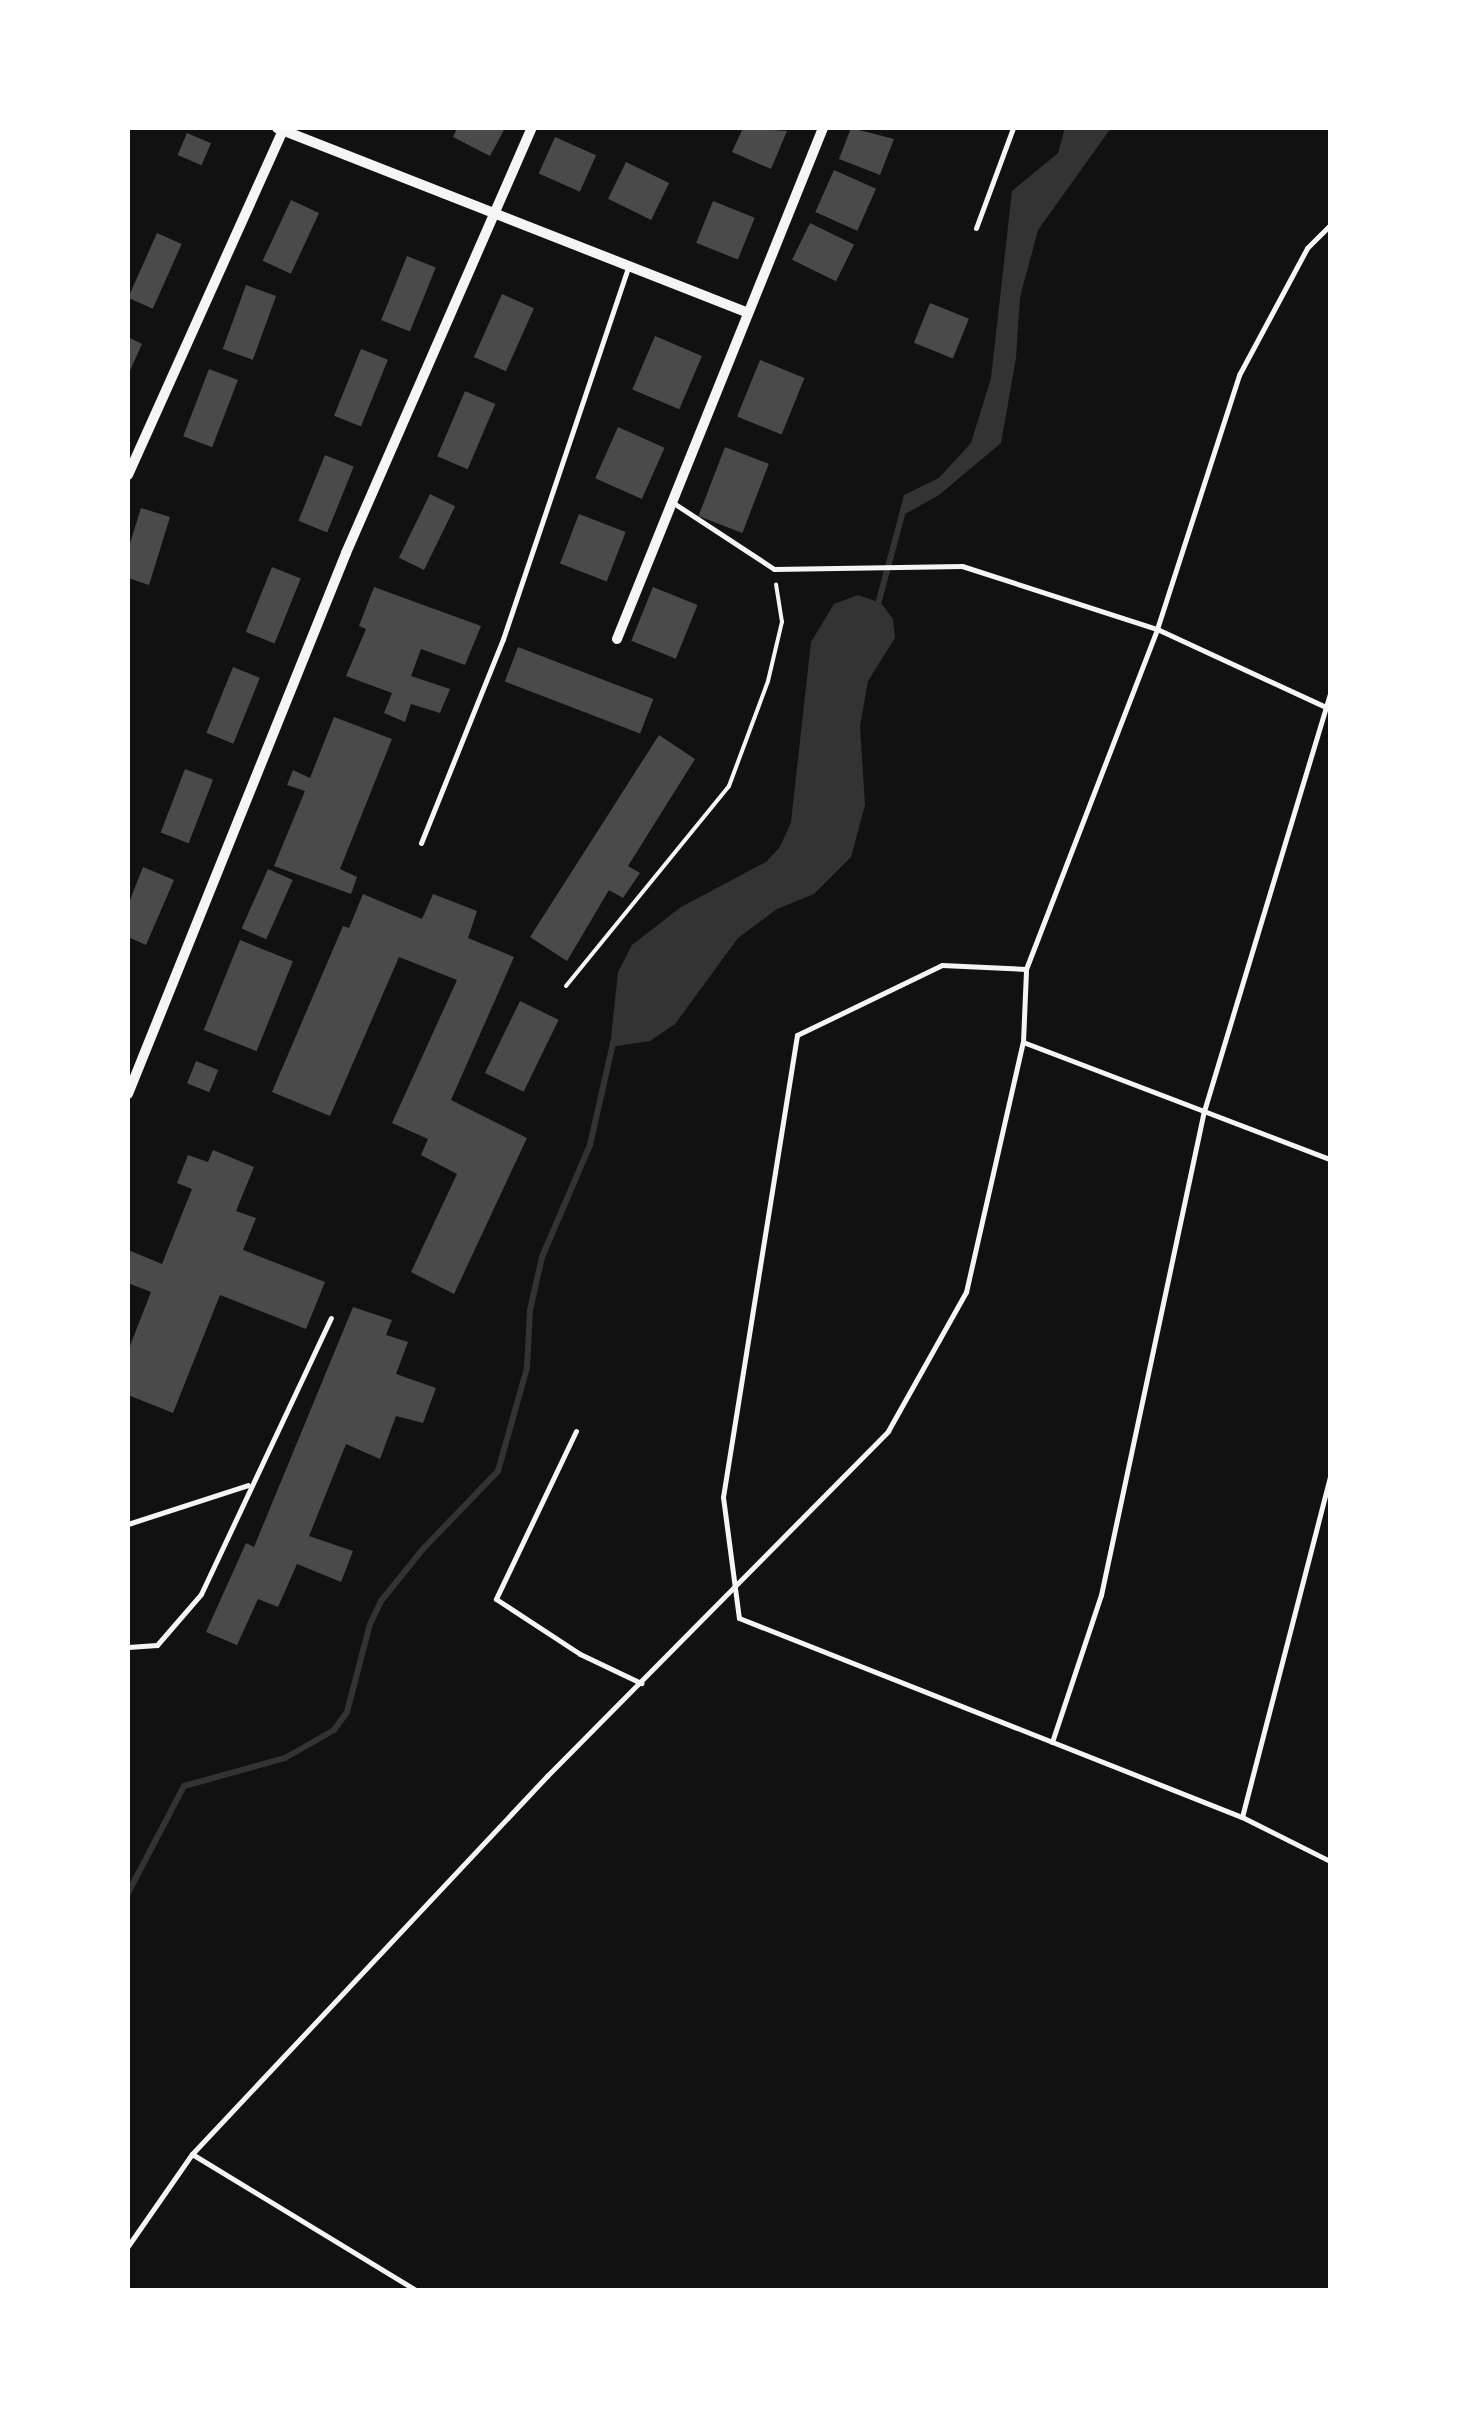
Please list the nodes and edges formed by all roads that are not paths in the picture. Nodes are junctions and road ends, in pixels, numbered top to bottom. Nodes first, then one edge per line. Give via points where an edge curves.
1 (532, 128) edge
2 (823, 128) edge
3 (1013, 128) edge
4 (280, 129) edge
5 (496, 213) junction
6 (1330, 225) edge
7 (976, 228) dead end
8 (628, 265) junction
9 (746, 312) junction
10 (128, 474) edge
11 (672, 502) junction
12 (1157, 629) junction
13 (617, 640) dead end
14 (1330, 693) edge
15 (1327, 708) edge
16 (421, 843) dead end
17 (1026, 969) junction
18 (1022, 1042) junction
19 (128, 1094) edge
20 (1204, 1111) junction
21 (1330, 1159) edge
22 (331, 1318) dead end
23 (576, 1431) dead end
24 (1330, 1476) edge
25 (248, 1485) junction
26 (128, 1524) edge
27 (736, 1589) junction
28 (128, 1646) edge
29 (641, 1682) junction
30 (1052, 1742) junction
31 (1242, 1817) junction
32 (1330, 1861) edge
33 (192, 2154) junction
34 (128, 2246) edge
35 (416, 2290) edge

1 - 5 street
2 - 9 street
3 - 7 lane
4 - 5 street
4 - 10 street
5 - 8 street
5 - 19 street via 346,553
6 - 12 lane via 1307,248 1239,376
8 - 9 street
8 - 16 lane via 510,620
9 - 11 street
11 - 12 lane via 774,569 962,566
11 - 13 street
12 - 15 lane
12 - 17 lane
14 - 15 lane
15 - 20 lane
17 - 18 lane
17 - 27 lane via 942,965 797,1035 724,1497
18 - 20 lane
18 - 27 lane via 966,1292 888,1431
20 - 21 lane
20 - 30 lane via 1101,1595
22 - 25 lane
23 - 29 lane via 496,1599 580,1654
24 - 31 lane
25 - 26 lane
25 - 28 lane via 201,1594 157,1645
27 - 29 lane
27 - 30 lane via 738,1618
29 - 33 lane
30 - 31 lane
31 - 32 lane
33 - 34 lane
33 - 35 lane

